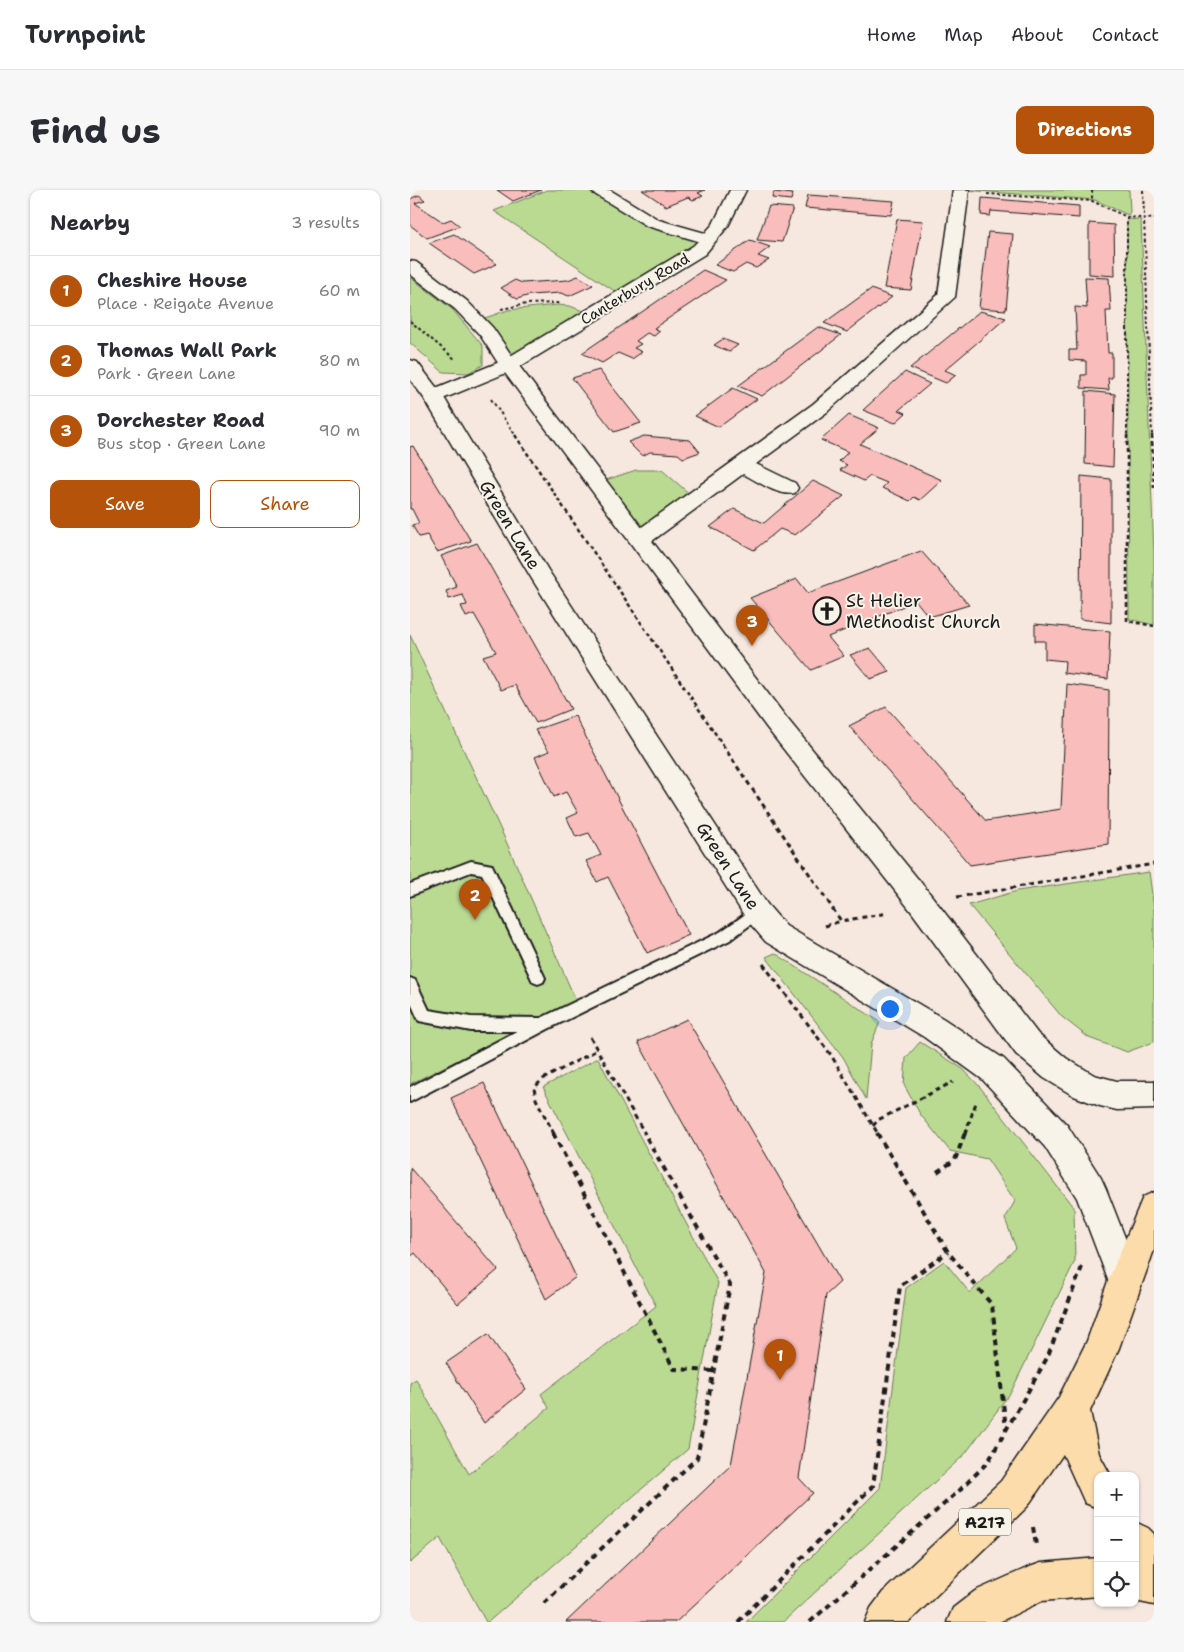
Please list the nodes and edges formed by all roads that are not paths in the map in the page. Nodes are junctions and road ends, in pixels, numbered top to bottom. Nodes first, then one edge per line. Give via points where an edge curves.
1 (599, 190) edge
2 (738, 190) edge
3 (961, 191) edge
4 (709, 239) junction
5 (410, 266) edge
6 (509, 365) junction
7 (410, 366) edge
8 (433, 396) junction
9 (742, 465) junction
10 (788, 488) dead end
11 (640, 539) junction
12 (410, 890) edge
13 (757, 912) junction
14 (538, 978) dead end
15 (410, 984) edge
16 (543, 1024) junction
17 (410, 1095) edge
18 (1154, 1095) edge
19 (1154, 1208) edge
20 (1125, 1281) junction
21 (1072, 1410) junction
22 (1094, 1482) edge
23 (1139, 1546) edge
24 (1154, 1563) edge
25 (1094, 1577) edge
26 (1139, 1583) edge
27 (1154, 1586) edge
28 (885, 1622) edge
29 (967, 1622) edge

1 - 4 main road via 653,223
2 - 4 main road, Canterbury Road via 720,226
3 - 9 main road via 946,297 820,408
4 - 6 main road, Canterbury Road via 699,250
5 - 6 main road via 461,305 487,332
6 - 8 main road, Canterbury Road
6 - 11 main road
7 - 8 main road, Green Lane
8 - 13 main road, Green Lane via 540,574
9 - 10 main road
9 - 11 main road
11 - 18 main road via 776,722 921,903 1027,1044 1047,1063 1080,1085 1124,1097
12 - 14 lane via 471,866 487,869
13 - 16 lane via 725,936
13 - 20 main road, Green Lane via 776,934 934,1028 993,1069 1056,1136 1090,1189
15 - 16 lane via 424,1016 471,1024
16 - 17 lane
19 - 20 highway, A217
20 - 21 highway, A217 via 1102,1348
21 - 22 highway via 1082,1458
21 - 28 highway, A217 via 1014,1494 897,1606
23 - 24 highway
25 - 29 highway via 1041,1582 989,1605
26 - 27 highway

